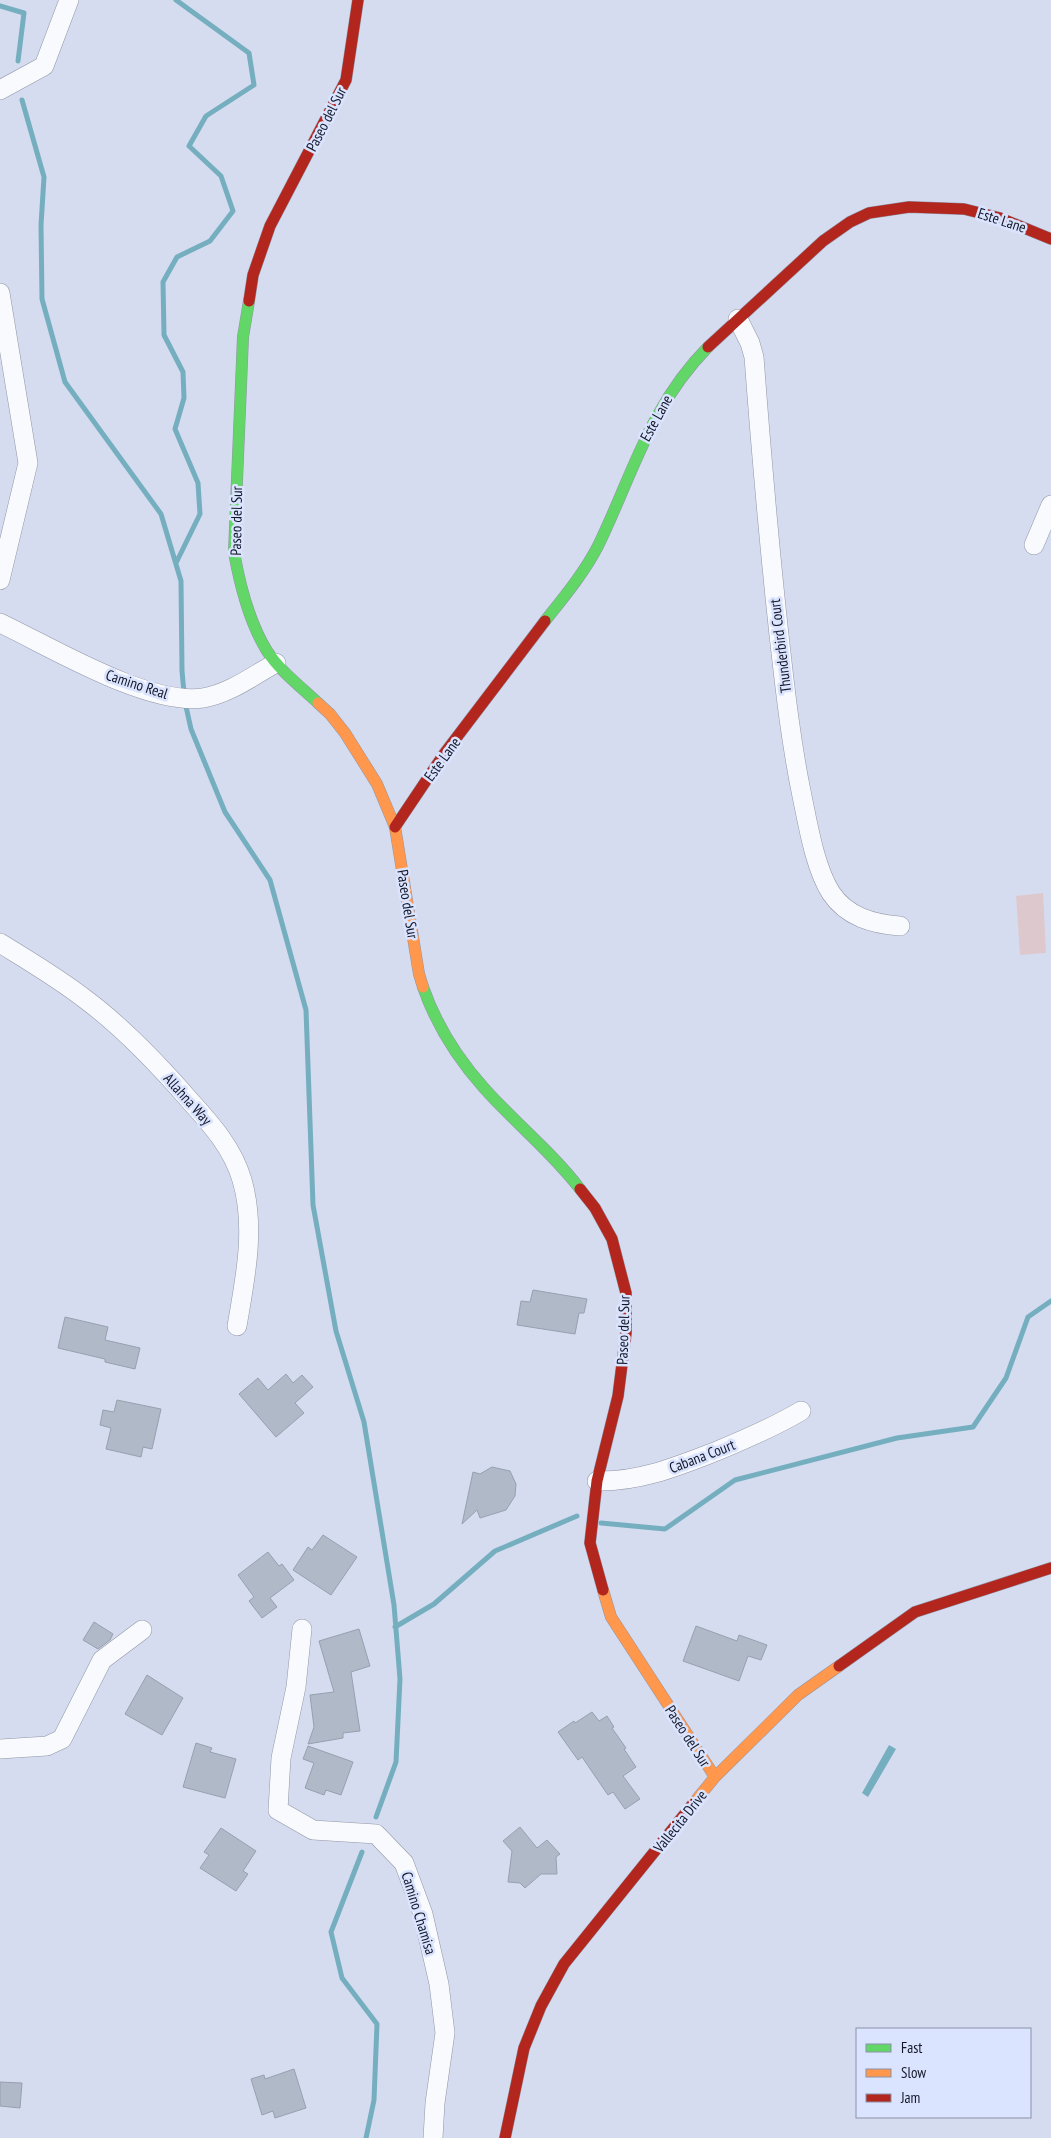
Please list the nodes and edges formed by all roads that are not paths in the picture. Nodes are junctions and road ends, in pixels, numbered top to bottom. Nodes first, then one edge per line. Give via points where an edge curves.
1 (69, 0) edge
2 (358, 0) edge
3 (0, 90) edge
4 (1051, 239) edge
5 (0, 294) edge
6 (738, 319) junction
7 (1051, 505) edge
8 (1034, 545) dead end
9 (0, 580) edge
10 (0, 623) edge
11 (276, 663) junction
12 (395, 827) junction
13 (900, 926) dead end
14 (0, 943) edge
15 (237, 1326) dead end
16 (801, 1412) dead end
17 (597, 1481) junction
18 (1051, 1568) edge
19 (302, 1629) dead end
20 (142, 1630) dead end
21 (0, 1749) edge
22 (715, 1777) junction
23 (434, 2138) edge
24 (505, 2138) edge

1 - 3 street via 44,66
2 - 11 street, Paseo del Sur via 346,80 263,242 244,321 234,552 251,618
4 - 6 street, Este Lane via 1004,218 963,208 883,209 865,214 832,235
5 - 9 street via 28,463
6 - 12 street, Este Lane via 696,358 670,392 639,450 586,566 444,754
6 - 13 street, Thunderbird Court via 754,357 771,563 790,731 818,860 831,892 852,914 868,921
7 - 8 street
10 - 11 street, Camino Real via 105,674 146,689 185,698 222,692
11 - 12 street, Paseo del Sur via 330,714 345,733 377,784
12 - 17 street, Paseo del Sur via 419,974 440,1026 472,1075 558,1163 590,1201 618,1256 626,1293 626,1333 618,1396
14 - 15 street, Allahna Way via 61,981 104,1014 170,1079 230,1151 243,1182 247,1220 247,1262
16 - 17 street, Cabana Court via 761,1432 669,1469 623,1480
17 - 22 street, Paseo del Sur via 590,1543 611,1617
18 - 22 street, Vallecita Drive via 915,1612 798,1695
19 - 23 street, Camino Chamisa via 296,1687 280,1758 278,1810 314,1830 376,1834 404,1863 425,1923 439,1984 445,2033 435,2103
20 - 21 street via 102,1660 62,1739 47,1746
22 - 24 street, Vallecita Drive via 564,1964 541,2006 524,2048

